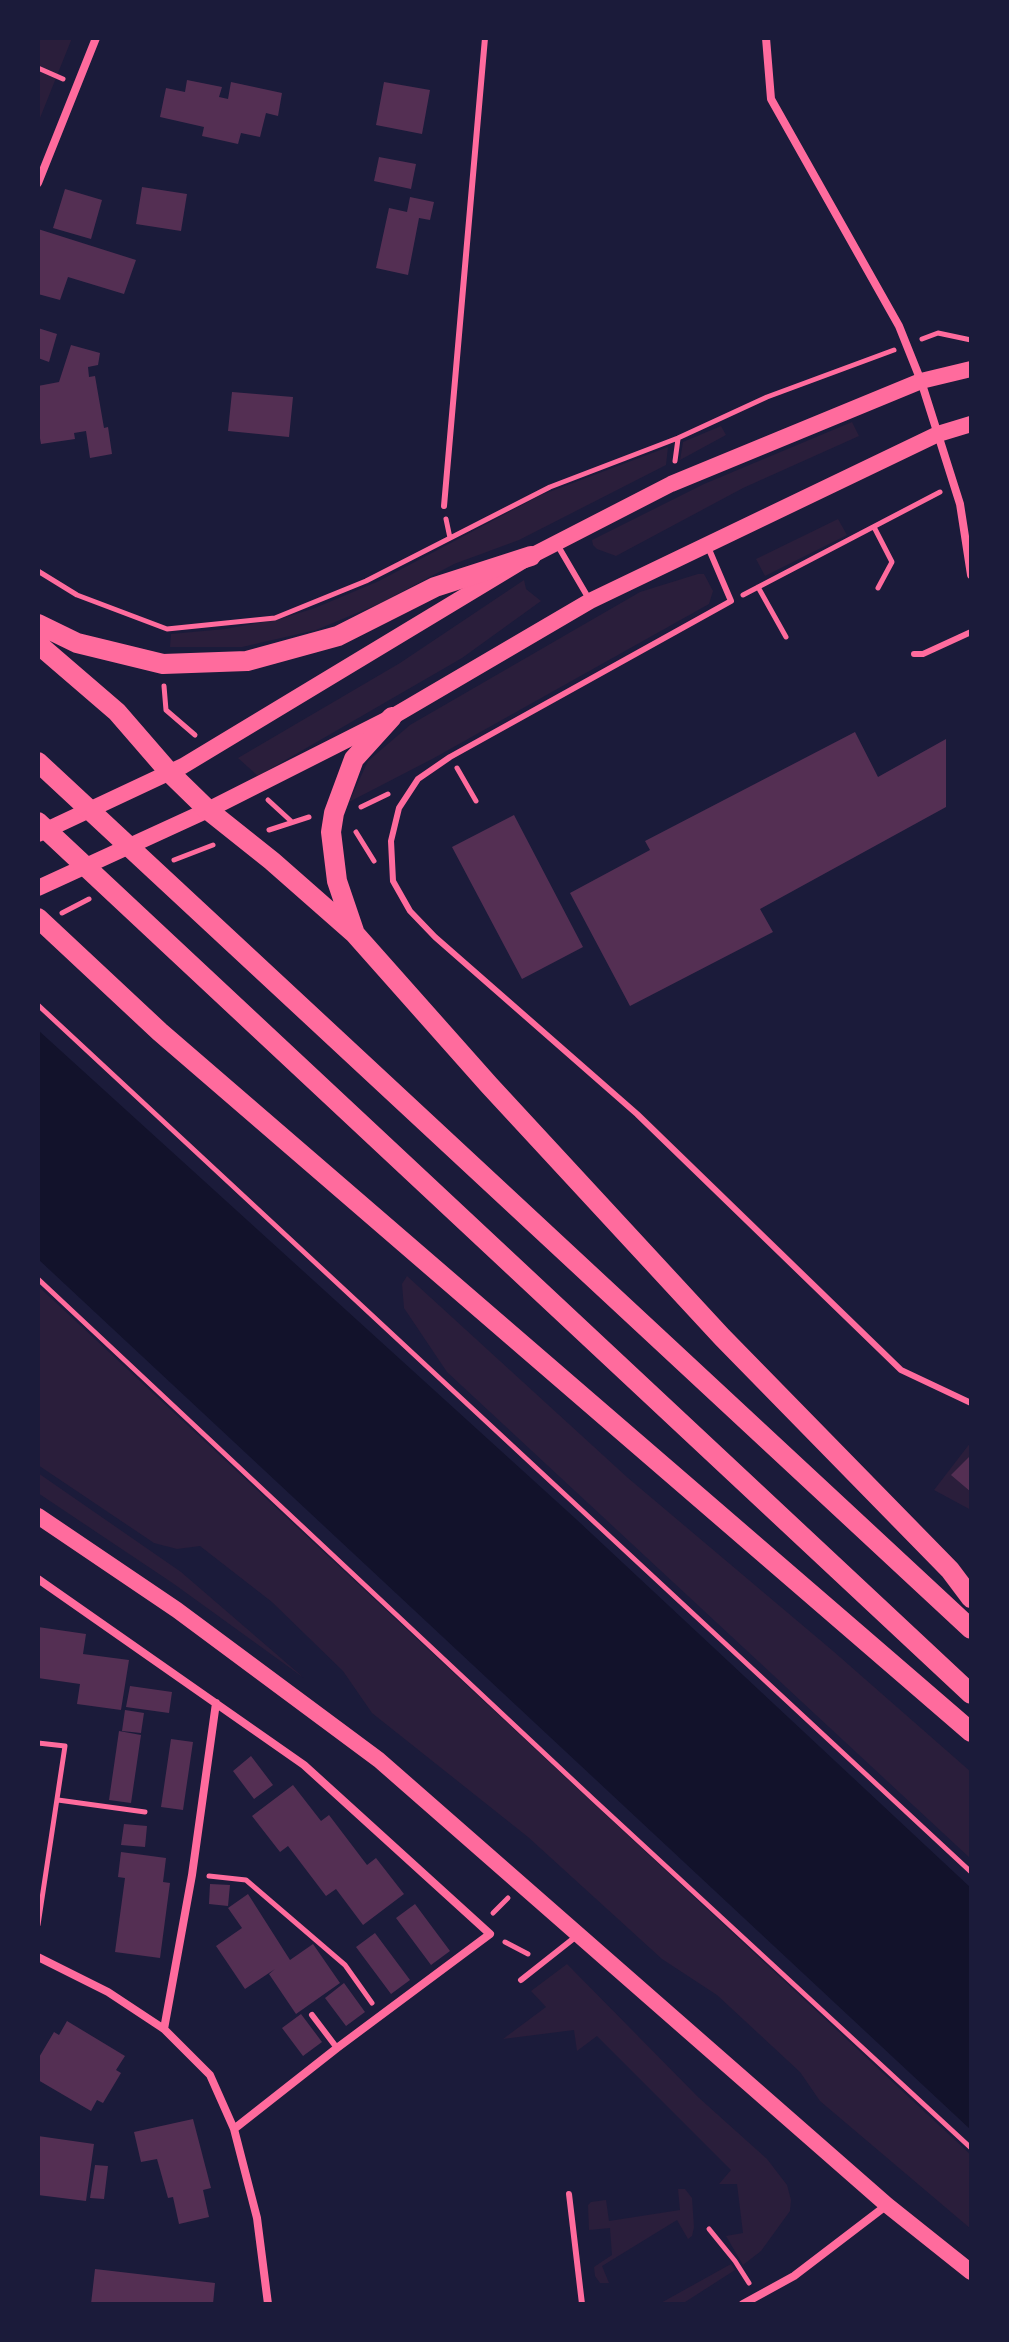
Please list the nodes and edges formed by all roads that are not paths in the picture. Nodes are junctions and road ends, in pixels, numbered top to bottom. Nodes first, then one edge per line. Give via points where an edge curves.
1 (96, 38) edge
2 (485, 38) edge
3 (766, 38) edge
4 (38, 183) edge
5 (971, 369) edge
6 (921, 381) junction
7 (971, 424) edge
8 (938, 434) junction
9 (444, 506) dead end
10 (556, 543) junction
11 (707, 544) junction
12 (531, 556) junction
13 (971, 575) edge
14 (590, 601) junction
15 (38, 624) edge
16 (971, 632) edge
17 (38, 644) edge
18 (914, 654) dead end
19 (392, 717) junction
20 (38, 762) edge
21 (176, 769) junction
22 (208, 810) junction
23 (38, 822) edge
24 (38, 834) edge
25 (38, 888) edge
26 (38, 918) edge
27 (355, 934) junction
28 (971, 1403) edge
29 (38, 1516) edge
30 (38, 1579) edge
31 (971, 1598) edge
32 (971, 1629) edge
33 (971, 1694) edge
34 (216, 1703) junction
35 (971, 1732) edge
36 (579, 1934) junction
37 (38, 1957) edge
38 (521, 1980) dead end
39 (312, 2015) dead end
40 (164, 2029) junction
41 (337, 2048) junction
42 (234, 2129) junction
43 (569, 2194) dead end
44 (887, 2205) junction
45 (971, 2272) edge
46 (268, 2304) edge
47 (582, 2304) edge
48 (743, 2304) edge

1 - 4 street
2 - 9 lane
3 - 6 street via 771,99 899,326
5 - 6 main road
6 - 8 street
6 - 10 main road via 671,484
7 - 8 main road
8 - 11 main road
8 - 13 street via 960,504
10 - 12 main road
10 - 14 lane
11 - 14 main road
11 - 28 lane via 731,601 418,779 399,808 391,841 393,881 410,911 435,937 637,1114 901,1370
12 - 15 highway via 435,587 338,636 247,661 163,664 77,643
12 - 21 main road
14 - 19 main road
16 - 18 lane
17 - 21 highway
19 - 22 main road
19 - 27 highway via 354,759 334,813 337,881
20 - 32 highway
21 - 22 highway
21 - 24 main road
22 - 25 main road
22 - 27 highway
23 - 33 highway
26 - 35 highway via 160,1032
27 - 31 highway via 489,1085
29 - 36 main road via 177,1610 379,1760
30 - 34 street
34 - 40 street
34 - 41 street via 304,1765 490,1934
36 - 38 lane
36 - 44 main road
37 - 40 street via 108,1992
39 - 41 lane
40 - 42 street via 210,2075
41 - 42 street
42 - 46 street via 257,2218
43 - 47 lane
44 - 45 main road
44 - 48 street via 794,2276

